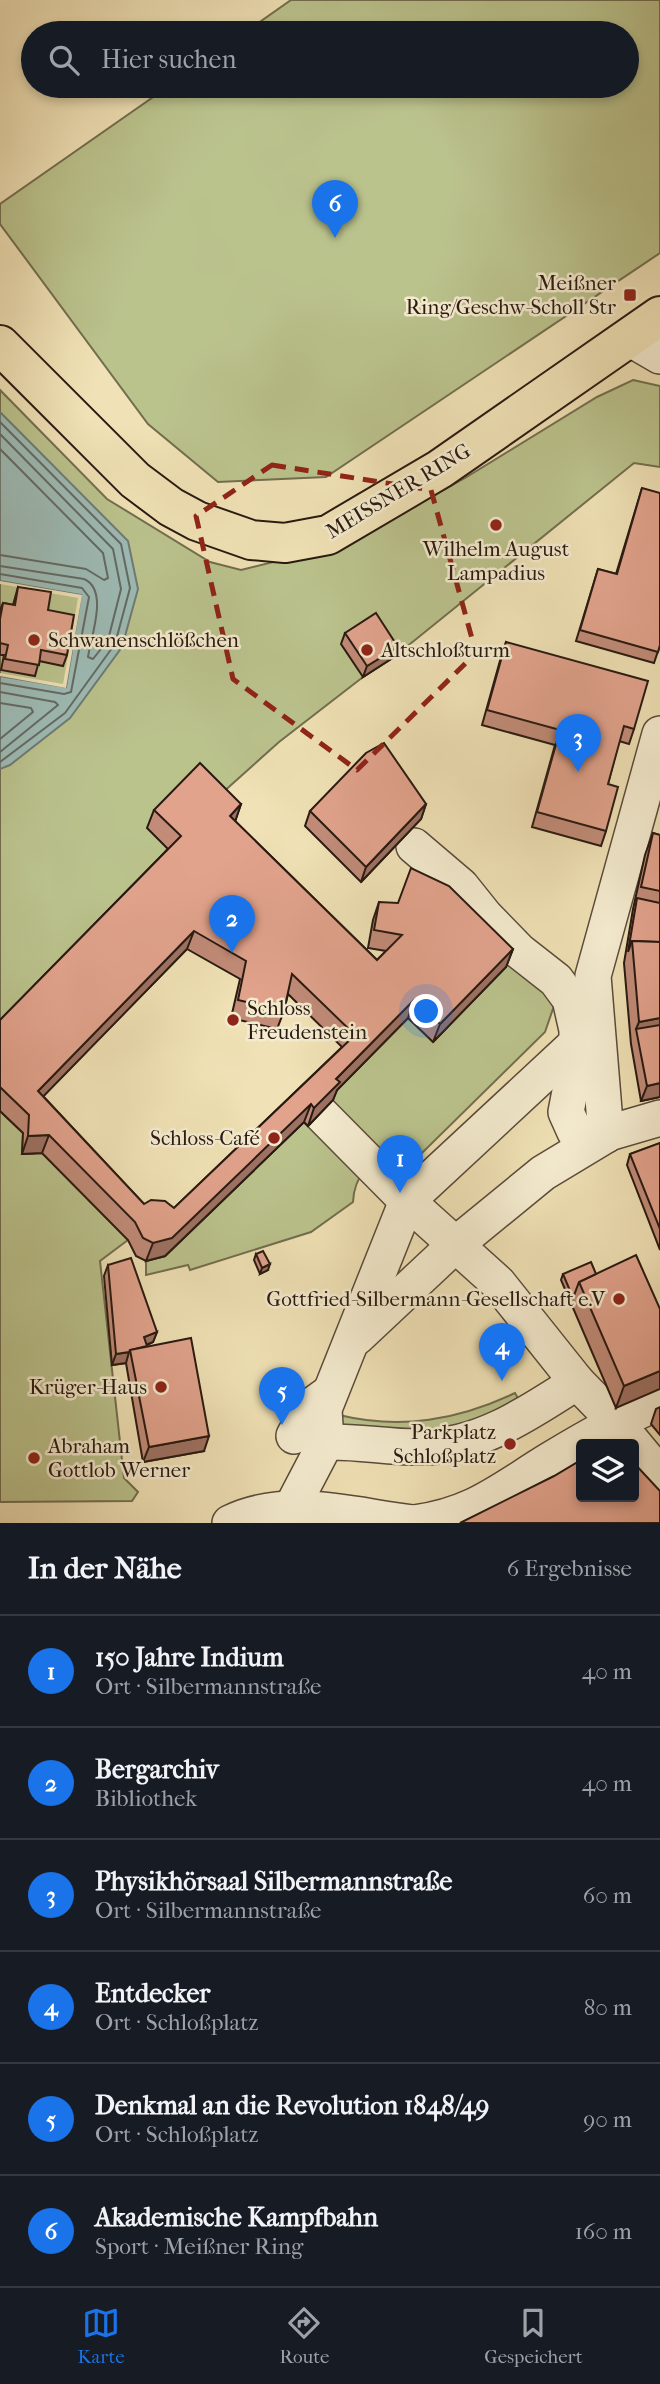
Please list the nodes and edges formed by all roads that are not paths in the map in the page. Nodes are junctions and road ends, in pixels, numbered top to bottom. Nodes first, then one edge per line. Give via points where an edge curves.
1 (660, 316) edge
2 (0, 345) edge
3 (644, 347) edge
4 (660, 734) edge
5 (414, 846) dead end
6 (577, 1043) junction
7 (320, 1113) edge
8 (660, 1118) edge
9 (606, 1135) junction
10 (407, 1201) junction
11 (455, 1245) junction
12 (350, 1343) junction
13 (572, 1374) junction
14 (660, 1402) edge
15 (615, 1421) junction
16 (310, 1439) junction
17 (660, 1475) edge
18 (292, 1507) junction
19 (230, 1523) edge
20 (414, 1523) edge

1 - 3 main road, MEISSNER RING
2 - 3 main road, MEISSNER RING via 135,480 171,508 251,540 285,543 328,535
4 - 9 street via 593,976
5 - 6 street via 461,886 519,951 556,980 570,999
6 - 9 street via 567,1119 580,1135
6 - 10 street
7 - 10 street
8 - 9 street
9 - 11 street via 543,1173
10 - 11 street
10 - 12 street
11 - 12 street
11 - 13 street via 498,1283
12 - 16 street via 323,1423
13 - 15 street
13 - 16 street via 497,1430 458,1442 426,1447
14 - 15 street
15 - 17 street
15 - 20 street via 481,1504 449,1518
16 - 18 street
18 - 19 street
18 - 20 street

